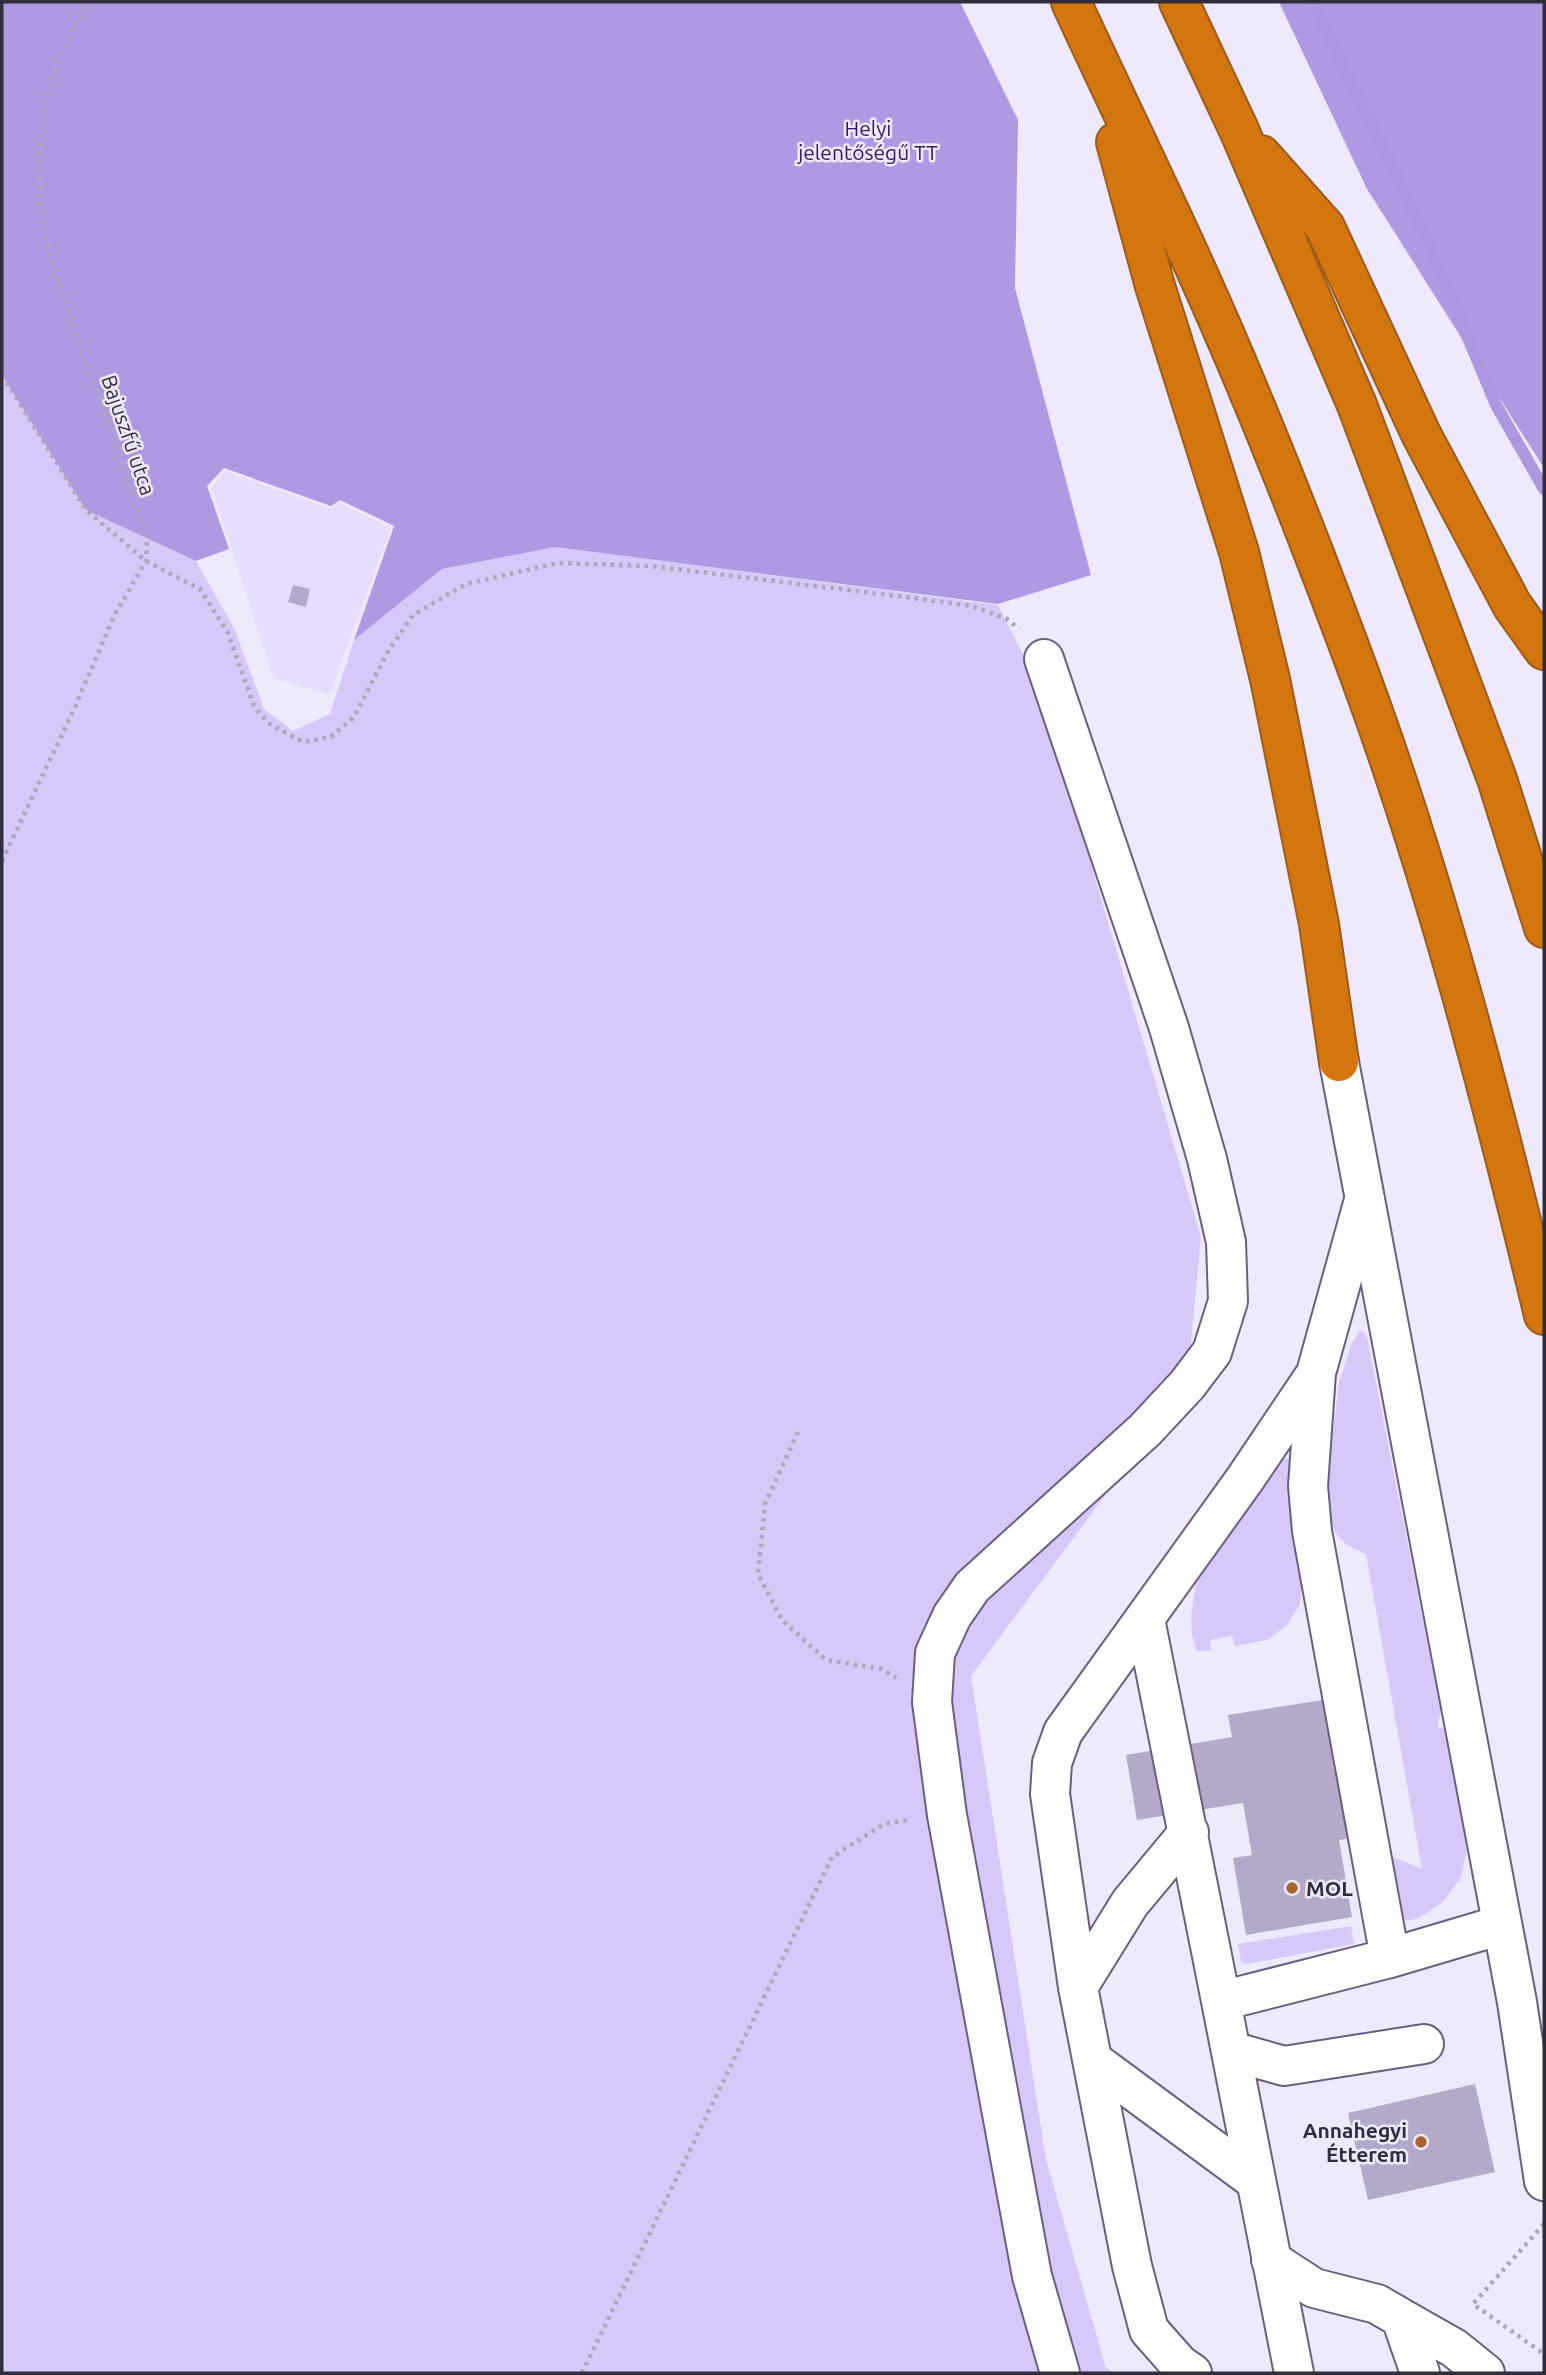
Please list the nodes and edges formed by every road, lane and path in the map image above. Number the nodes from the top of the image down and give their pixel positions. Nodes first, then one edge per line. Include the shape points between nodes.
1 (86, 2) edge
2 (1071, 2) edge
3 (1179, 2) edge
4 (1089, 42) junction
5 (1239, 130) junction
6 (2, 375) edge
7 (146, 561) junction
8 (1544, 650) edge
9 (1044, 659) joint
10 (2, 861) edge
11 (1544, 928) edge
12 (1339, 1062) joint
13 (1364, 1200) junction
14 (1544, 1315) edge
15 (1317, 1373) junction
16 (798, 1432) dead end
17 (1145, 1619) junction
18 (932, 1702) junction
19 (947, 1815) junction
20 (1189, 1832) junction
21 (1501, 1925) junction
22 (1390, 1958) junction
23 (1078, 1987) junction
24 (1221, 2001) junction
25 (1424, 2044) dead end
26 (1231, 2050) junction
27 (1093, 2060) junction
28 (1256, 2181) junction
29 (1544, 2181) edge
30 (1544, 2224) edge
31 (1272, 2260) junction
32 (1401, 2318) junction
33 (1544, 2354) edge
34 (582, 2373) edge
35 (1060, 2373) edge
36 (1192, 2373) edge
37 (1294, 2373) edge
38 (1420, 2373) edge
39 (1485, 2373) edge

1 - 7 path, Bajuszfű utca via 56,65 45,107 39,169 44,232 144,526
2 - 4 highway
3 - 5 highway
4 - 12 highway via 1156,286 1242,564 1319,924
4 - 14 highway via 1194,265 1297,510 1360,676 1420,849 1510,1172
5 - 8 highway via 1325,227 1422,434 1513,605
5 - 11 highway via 1357,405 1497,779
6 - 7 path via 86,510
7 - 9 path via 200,589 228,633 254,706 268,723 303,742 331,737 354,717 413,615 466,584 558,563 674,568 972,607 1007,619
7 - 10 path via 114,616
9 - 18 lane via 1173,1042 1207,1160 1226,1242 1228,1301 1212,1352 1187,1385 1145,1430 972,1587 935,1653
12 - 13 lane
13 - 15 lane
13 - 21 lane
15 - 17 lane
15 - 22 lane via 1309,1515
16 - 18 path via 765,1504 758,1574 782,1620 827,1660 882,1669
17 - 20 lane
17 - 23 lane via 1063,1732 1052,1763 1050,1794
18 - 19 lane
19 - 34 path via 884,1824 832,1857
19 - 35 lane via 1032,2276
20 - 23 lane via 1130,1903
20 - 24 lane
21 - 22 lane
21 - 29 lane
22 - 24 lane
23 - 27 lane
24 - 26 lane
25 - 26 lane via 1284,2066
26 - 28 lane
27 - 28 lane
27 - 36 lane via 1132,2266 1149,2330
28 - 31 lane
30 - 33 path via 1474,2304
31 - 32 lane via 1314,2288 1377,2304
31 - 37 lane
32 - 38 lane
32 - 39 lane via 1454,2348

